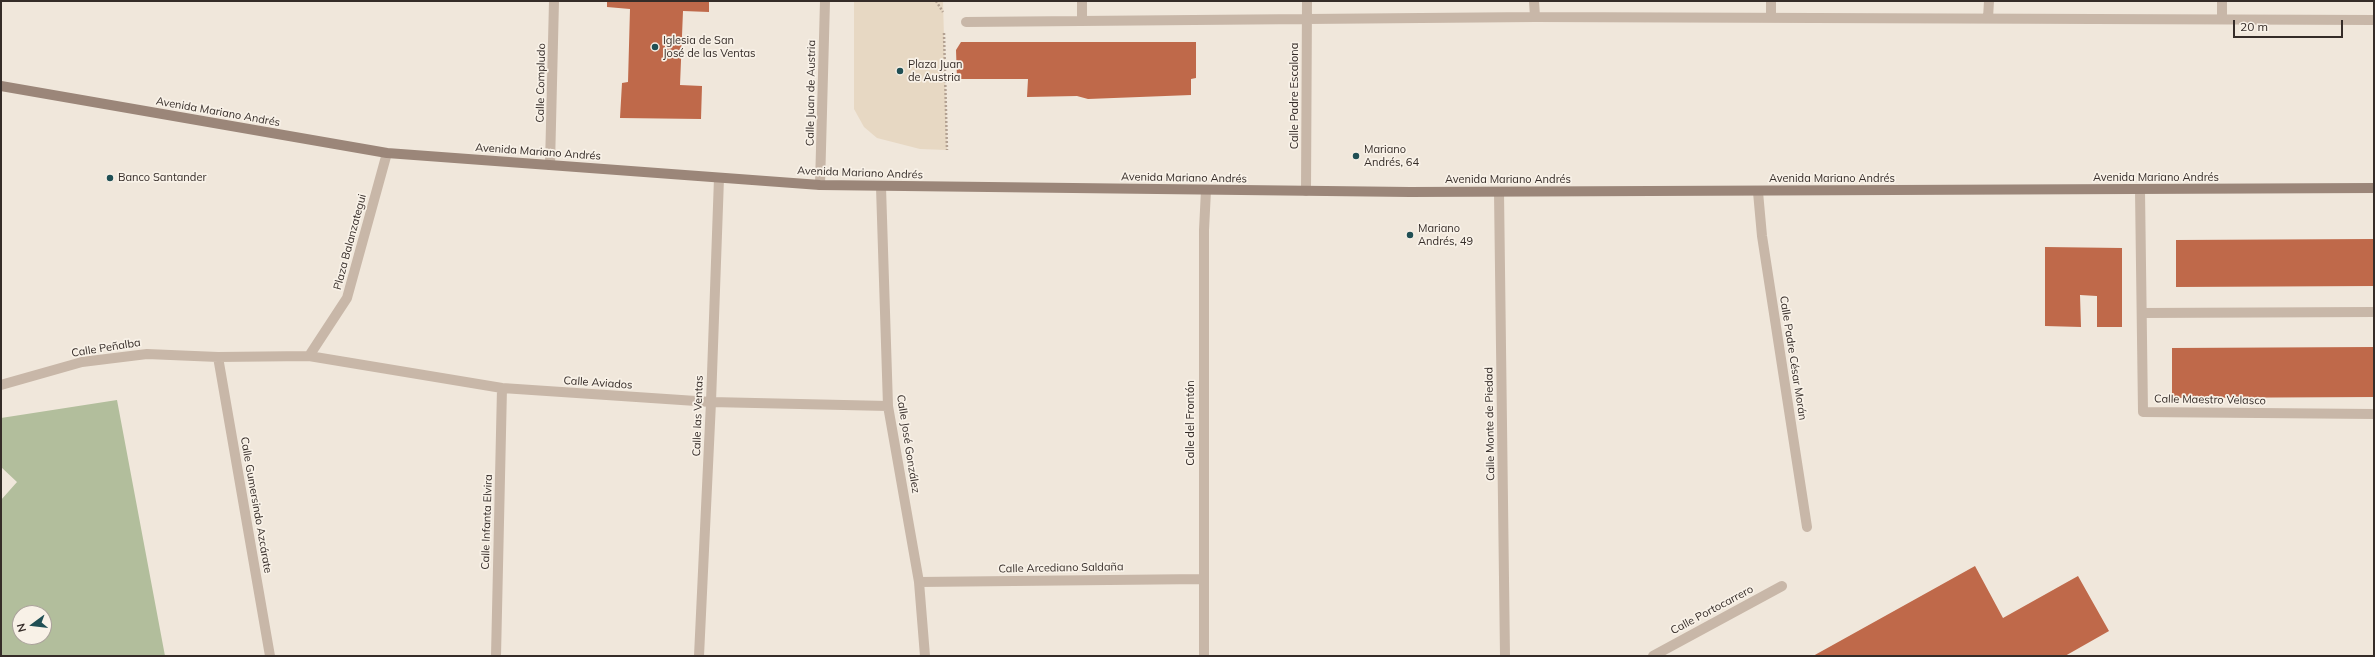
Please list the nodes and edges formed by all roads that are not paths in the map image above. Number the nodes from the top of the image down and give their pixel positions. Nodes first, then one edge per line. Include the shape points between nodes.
1 (554, 1) edge
2 (825, 1) edge
3 (1082, 1) edge
4 (1308, 1) edge
5 (1534, 1) edge
6 (1771, 1) edge
7 (1989, 1) edge
8 (2222, 1) edge
9 (1535, 17) junction
10 (1307, 18) junction
11 (1771, 18) junction
12 (1988, 18) junction
13 (2222, 18) junction
14 (2374, 20) edge
15 (1082, 21) junction
16 (966, 22) dead end
17 (1, 86) edge
18 (387, 153) junction
19 (550, 165) junction
20 (719, 178) junction
21 (820, 185) junction
22 (881, 186) junction
23 (2374, 188) edge
24 (1206, 190) junction
25 (2140, 190) junction
26 (1306, 191) junction
27 (1499, 192) junction
28 (1758, 192) junction
29 (2374, 312) edge
30 (2142, 313) junction
31 (309, 356) junction
32 (218, 357) junction
33 (1, 385) edge
34 (502, 388) junction
35 (711, 402) junction
36 (888, 406) junction
37 (2374, 414) edge
38 (1807, 527) dead end
39 (1203, 579) junction
40 (918, 582) junction
41 (1782, 586) dead end
42 (270, 656) edge
43 (496, 656) edge
44 (699, 656) edge
45 (925, 656) edge
46 (1204, 656) edge
47 (1505, 656) edge
48 (1653, 656) edge

1 - 19 street, Calle Compludo
2 - 21 street, Calle Juan de Austria
3 - 15 street
4 - 10 street, Calle Padre Escalona
5 - 9 street
6 - 11 street
7 - 12 street
8 - 13 street
9 - 10 street
9 - 11 street
10 - 15 street
10 - 26 street, Calle Padre Escalona
11 - 12 street
12 - 13 street
13 - 14 street
15 - 16 street
17 - 18 main road, Avenida Mariano Andrés
18 - 19 main road, Avenida Mariano Andrés
18 - 31 street, Plaza Balanzategui via 347,298
19 - 20 main road, Avenida Mariano Andrés
20 - 21 main road, Avenida Mariano Andrés
20 - 35 street, Calle las Ventas
21 - 22 main road, Avenida Mariano Andrés
22 - 24 main road, Avenida Mariano Andrés
22 - 36 street, Calle José González
23 - 25 main road, Avenida Mariano Andrés
24 - 26 main road, Avenida Mariano Andrés
24 - 39 street, Calle del Frontón
25 - 28 main road, Avenida Mariano Andrés
25 - 30 street, Calle Maestro Velasco
26 - 27 main road, Avenida Mariano Andrés
27 - 28 main road, Avenida Mariano Andrés
27 - 47 street, Calle Monte de Piedad
28 - 38 street, Calle Padre César Morán via 1762,236
29 - 30 street
30 - 37 street, Calle Maestro Velasco via 2143,412
31 - 32 street
31 - 34 street, Calle Aviados
32 - 33 street, Calle Peñalba via 147,354 82,362
32 - 42 street, Calle Gumersindo Azcárate
34 - 35 street, Calle Aviados
34 - 43 street, Calle Infanta Elvira
35 - 36 street, Calle Aviados
35 - 44 street, Calle las Ventas
36 - 40 street, Calle José González
39 - 40 street, Calle Arcediano Saldaña
39 - 46 street, Calle del Frontón
40 - 45 street, Calle José González
41 - 48 street, Calle Portocarrero

